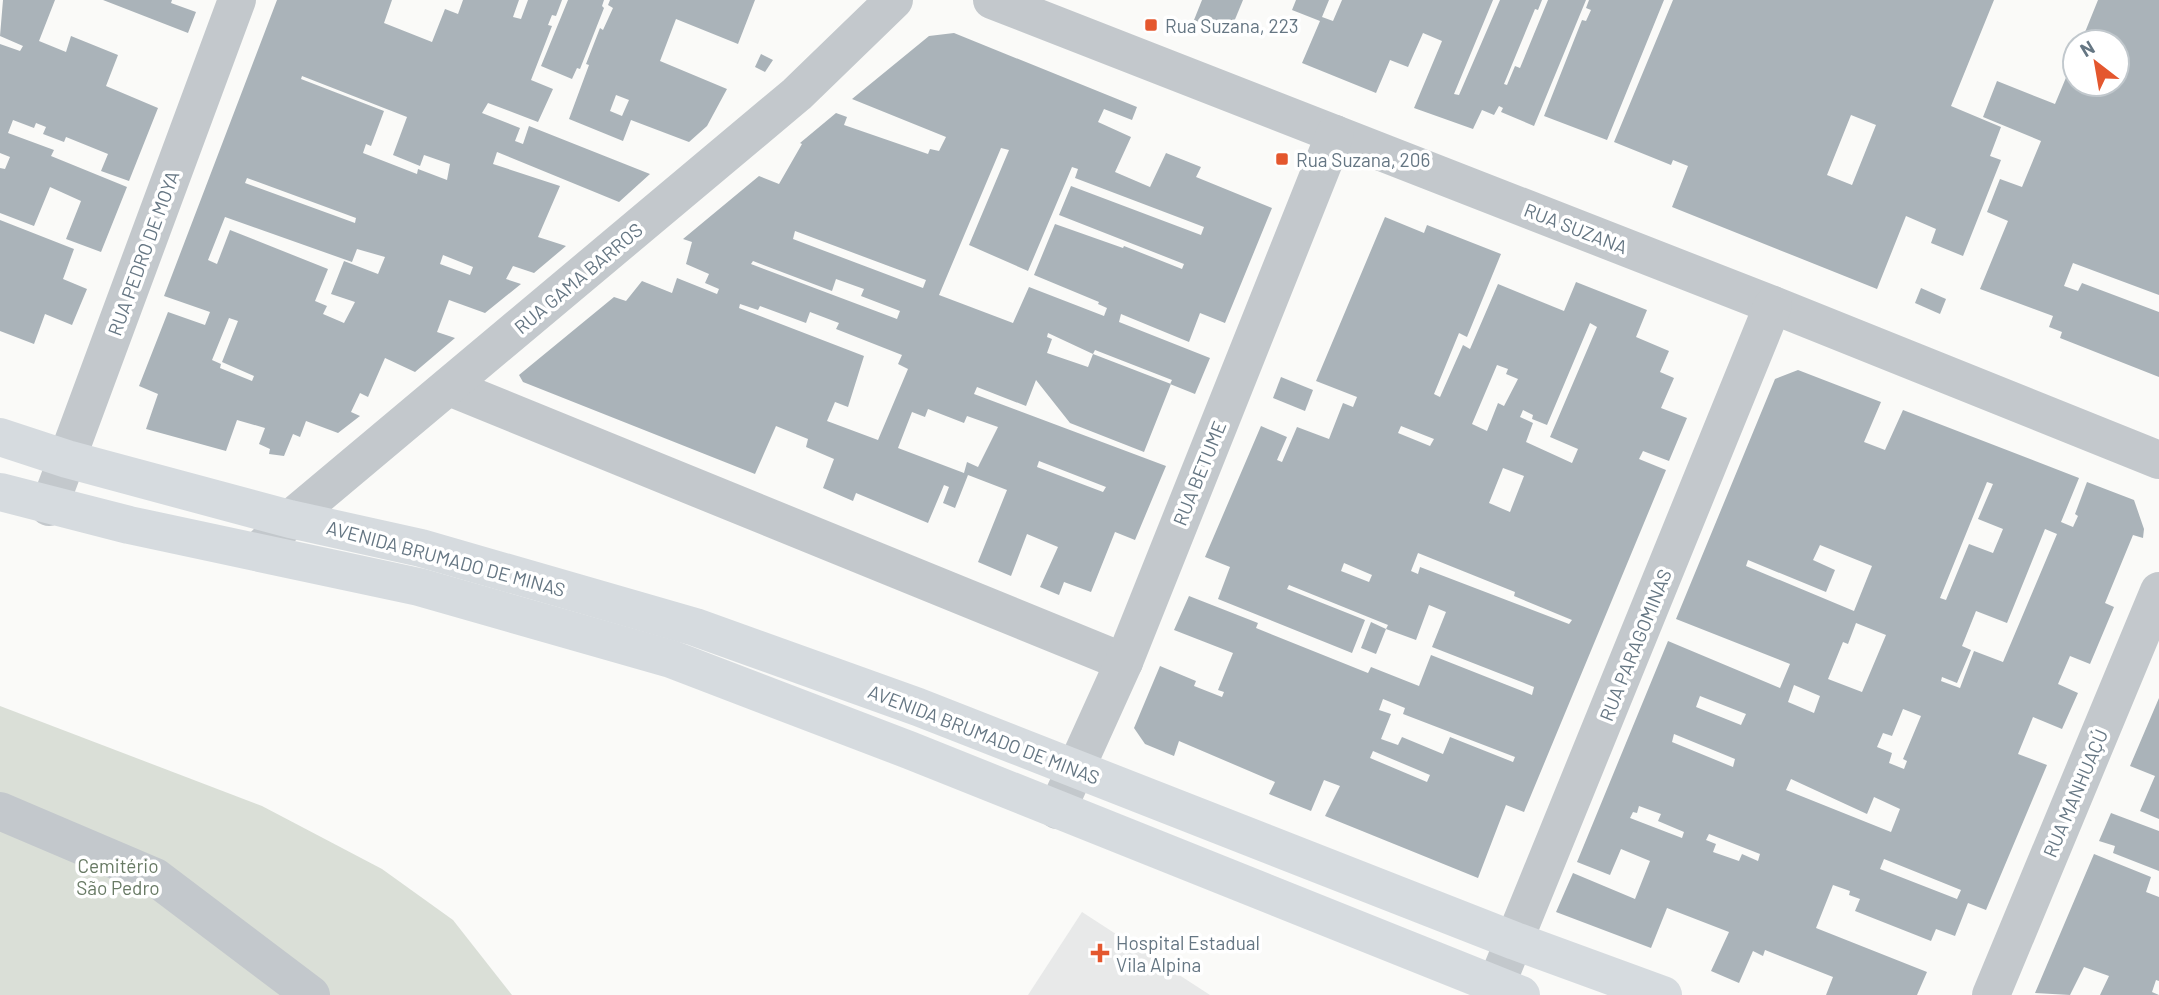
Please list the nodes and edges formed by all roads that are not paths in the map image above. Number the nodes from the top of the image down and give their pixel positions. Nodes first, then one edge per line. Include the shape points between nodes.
1 (237, 0) edge
2 (894, 0) edge
3 (992, 0) edge
4 (1335, 134) junction
5 (1773, 305) junction
6 (449, 387) junction
7 (0, 437) edge
8 (67, 459) junction
9 (2159, 460) edge
10 (0, 492) edge
11 (49, 507) junction
12 (290, 519) junction
13 (258, 552) junction
14 (2159, 591) edge
15 (1124, 662) junction
16 (1075, 768) junction
17 (1057, 810) junction
18 (0, 811) edge
19 (1515, 941) junction
20 (1509, 990) edge
21 (311, 995) edge
22 (1663, 995) edge
23 (1991, 995) edge

1 - 8 street, RUA PEDRO DE MOYA
2 - 6 street, RUA GAMA BARROS via 797,94
3 - 4 street, RUA SUZANA
4 - 5 street, RUA SUZANA
4 - 15 street, RUA BETUME
5 - 9 street, RUA SUZANA
5 - 19 street, RUA PARAGOMINAS
6 - 12 street, RUA GAMA BARROS
6 - 15 street
7 - 8 main road, AVENIDA BRUMADO DE MINAS
8 - 11 street, RUA PEDRO DE MOYA
8 - 12 main road, AVENIDA BRUMADO DE MINAS
10 - 11 main road, AVENIDA BRUMADO DE MINAS
11 - 13 main road, AVENIDA BRUMADO DE MINAS
12 - 13 street, RUA GAMA BARROS
12 - 16 main road, AVENIDA BRUMADO DE MINAS via 421,548 695,627
13 - 17 main road, AVENIDA BRUMADO DE MINAS via 487,604 671,659
14 - 23 street, RUA MANHUAÇÚ
15 - 16 street, RUA BETUME
16 - 17 street, RUA BETUME
16 - 19 main road, AVENIDA BRUMADO DE MINAS
17 - 20 main road, AVENIDA BRUMADO DE MINAS
18 - 21 street via 155,877
19 - 20 street, RUA PARAGOMINAS
19 - 22 main road, AVENIDA BRUMADO DE MINAS

